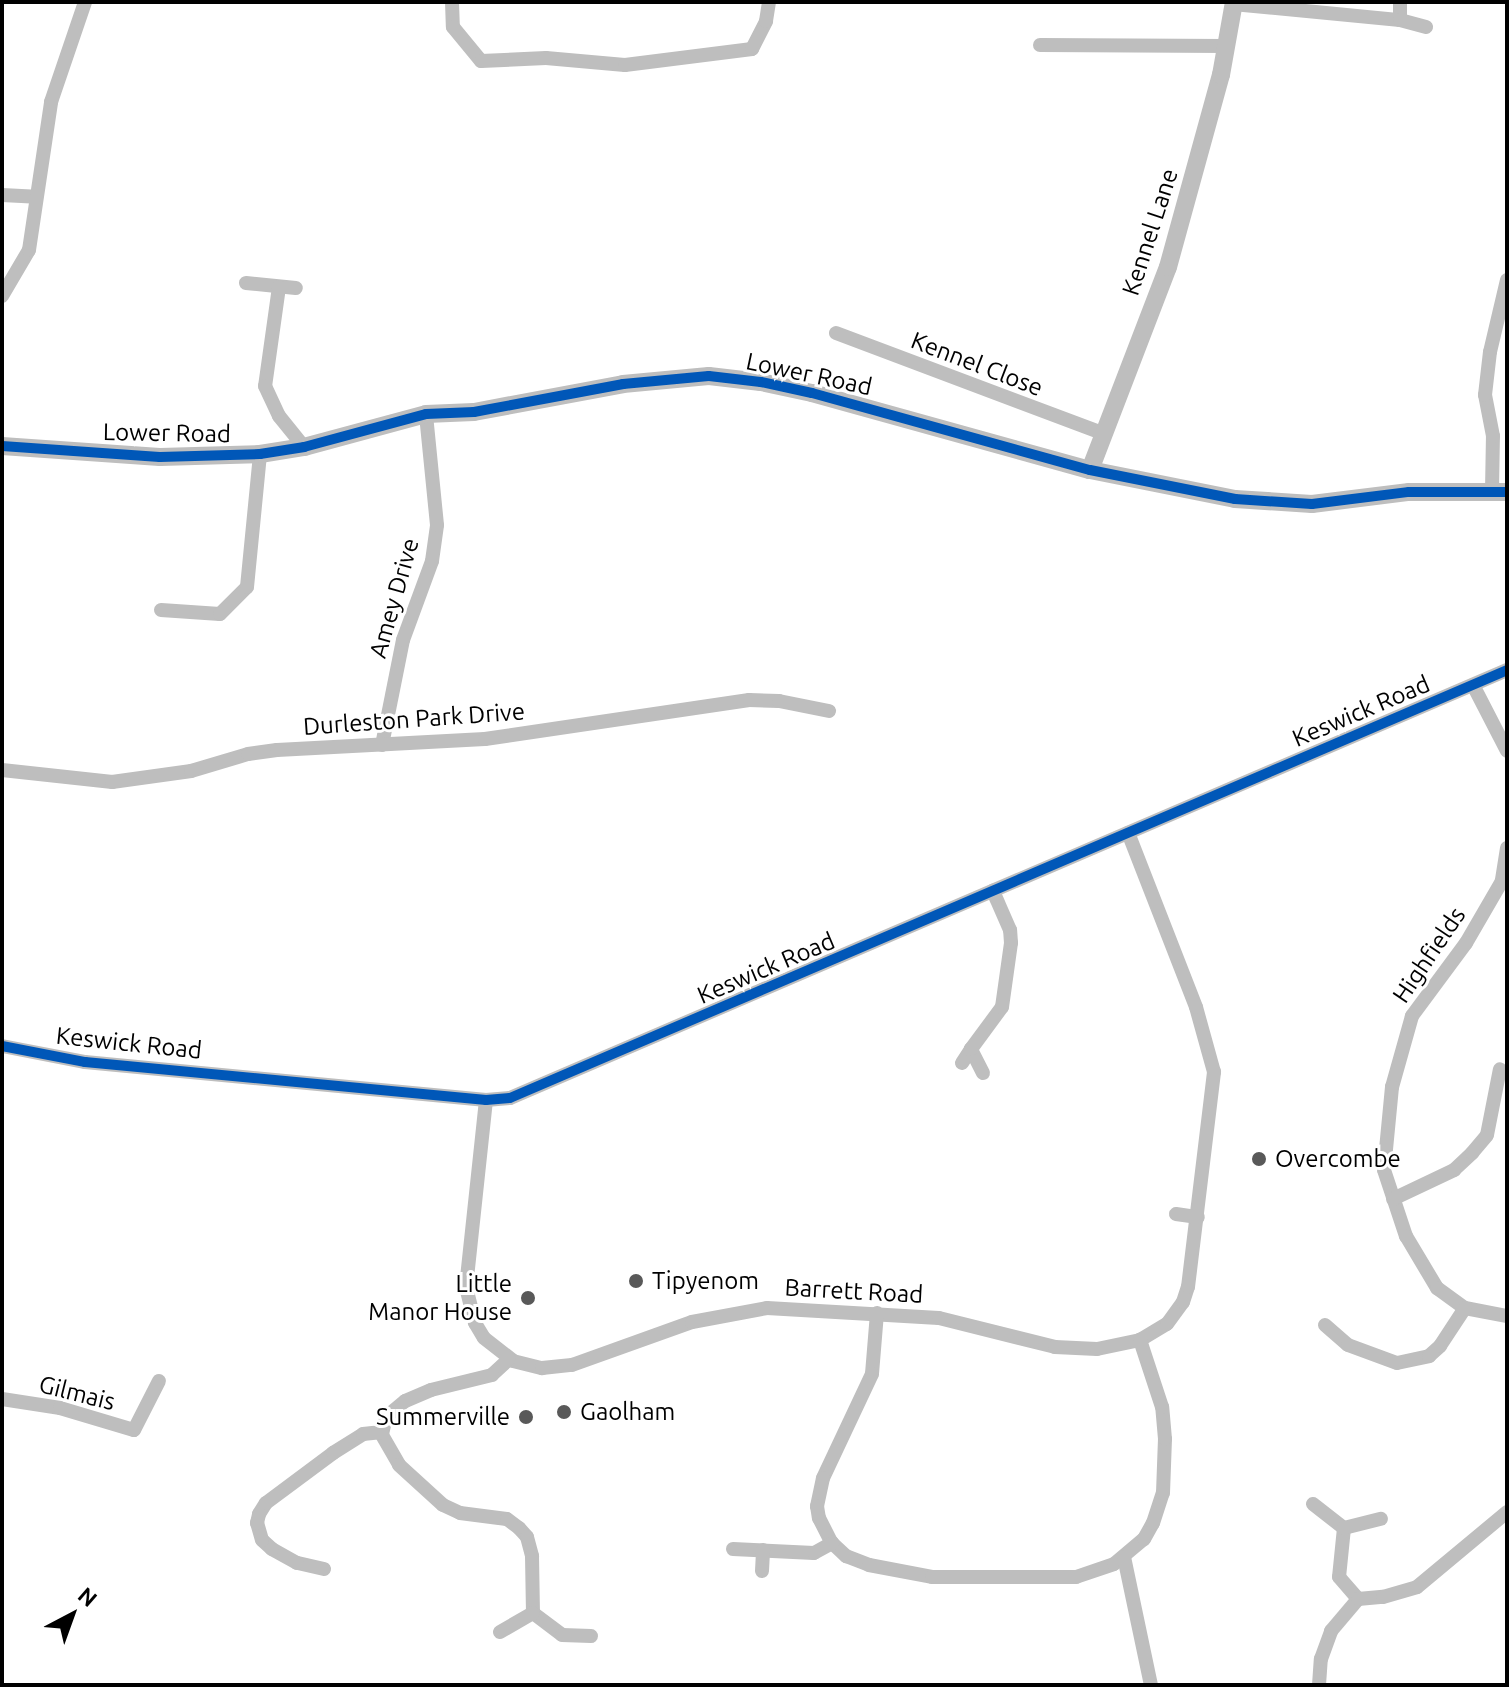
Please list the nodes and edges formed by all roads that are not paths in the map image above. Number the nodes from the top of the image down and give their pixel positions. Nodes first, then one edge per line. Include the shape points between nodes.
1 (85, 2) edge
2 (452, 2) edge
3 (769, 2) edge
4 (1400, 2) edge
5 (1234, 3) edge
6 (1400, 20) junction
7 (1426, 27) dead end
8 (1040, 45) dead end
9 (1226, 46) junction
10 (2, 195) edge
11 (36, 197) junction
12 (1507, 280) edge
13 (246, 283) dead end
14 (279, 287) junction
15 (296, 288) dead end
16 (2, 296) edge
17 (836, 333) dead end
18 (426, 414) junction
19 (1104, 434) junction
20 (2, 446) edge
21 (304, 447) junction
22 (260, 454) junction
23 (1090, 470) junction
24 (1500, 492) edge
25 (161, 610) dead end
26 (1507, 670) edge
27 (1473, 685) junction
28 (829, 711) dead end
29 (382, 745) junction
30 (1507, 751) edge
31 (2, 770) edge
32 (1128, 833) junction
33 (1507, 848) edge
34 (993, 891) junction
35 (2, 1046) edge
36 (971, 1049) junction
37 (962, 1063) dead end
38 (1500, 1069) dead end
39 (983, 1073) dead end
40 (486, 1100) junction
41 (1393, 1199) junction
42 (1176, 1214) dead end
43 (1198, 1217) junction
44 (1465, 1308) junction
45 (877, 1313) junction
46 (1507, 1316) edge
47 (1325, 1325) dead end
48 (1140, 1340) junction
49 (509, 1359) junction
50 (159, 1381) dead end
51 (2, 1399) edge
52 (382, 1432) junction
53 (1313, 1504) dead end
54 (1506, 1514) edge
55 (1381, 1519) dead end
56 (1344, 1528) junction
57 (832, 1543) junction
58 (733, 1549) dead end
59 (763, 1550) junction
60 (1124, 1557) junction
61 (324, 1569) dead end
62 (762, 1571) dead end
63 (1358, 1599) junction
64 (533, 1613) junction
65 (500, 1632) dead end
66 (584, 1641) dead end
67 (1151, 1685) edge
68 (1319, 1685) edge

1 - 11 street via 51,102
2 - 3 street via 453,27 481,61 546,58 625,65 752,49
4 - 6 street
5 - 6 street
5 - 9 street, Kennel Lane
6 - 7 street
8 - 9 street
9 - 19 street, Kennel Lane via 1168,267
10 - 11 street
11 - 16 street via 29,250
12 - 24 street via 1485,395
13 - 14 street
14 - 15 street
14 - 21 street via 265,386 279,416
17 - 19 street, Kennel Close
18 - 21 street, Lower Road
18 - 23 street, Lower Road via 474,412 658,379 741,379 895,414
18 - 29 street, Amey Drive via 436,503 432,561 403,640
19 - 23 street, Kennel Lane
20 - 22 street, Lower Road via 160,457
21 - 22 street, Lower Road
22 - 25 street via 247,587 220,614
23 - 24 street, Lower Road via 1278,504 1409,492
26 - 27 street, Keswick Road
27 - 30 street
27 - 32 street, Keswick Road
28 - 29 street, Durleston Park Drive via 749,700 545,732
29 - 31 street, Durleston Park Drive via 248,754 191,771 112,782
32 - 34 street, Keswick Road
32 - 43 street, Barrett Road via 1196,1007 1213,1066
33 - 41 street, Highfields via 1502,881 1466,943 1412,1016 1392,1087 1384,1170
34 - 36 street via 1010,930 1007,981 997,1017
34 - 40 street, Keswick Road via 523,1093
35 - 40 street, Keswick Road via 85,1062
36 - 37 street
36 - 39 street
38 - 41 street via 1487,1135 1454,1170
40 - 49 street via 466,1287 475,1323
41 - 44 street, Highfields via 1425,1273
42 - 43 street
43 - 48 street, Barrett Road via 1183,1302 1167,1324
44 - 46 street, Highfields
44 - 47 street via 1429,1356 1397,1363 1348,1345
45 - 48 street, Barrett Road via 964,1322 1055,1347 1097,1349
45 - 49 street, Barrett Road via 750,1310 692,1322 572,1365 542,1368
45 - 57 street via 872,1374 819,1490 819,1518
48 - 60 street via 1162,1407 1166,1464 1153,1523
49 - 52 street via 492,1375 405,1401 386,1417
50 - 51 street, Gilmais via 134,1430 60,1408
52 - 61 street via 363,1434 343,1447 266,1503 259,1514 258,1530 272,1549 297,1563
52 - 64 street via 399,1465 443,1505 460,1513 507,1519 519,1528 530,1546
53 - 56 street
54 - 63 street via 1417,1587
55 - 56 street
56 - 63 street via 1339,1577
57 - 59 street via 814,1553
57 - 60 street via 855,1560 932,1577 1076,1577
58 - 59 street
59 - 62 street
60 - 67 street
63 - 68 street via 1331,1631
64 - 65 street
64 - 66 street via 562,1635

